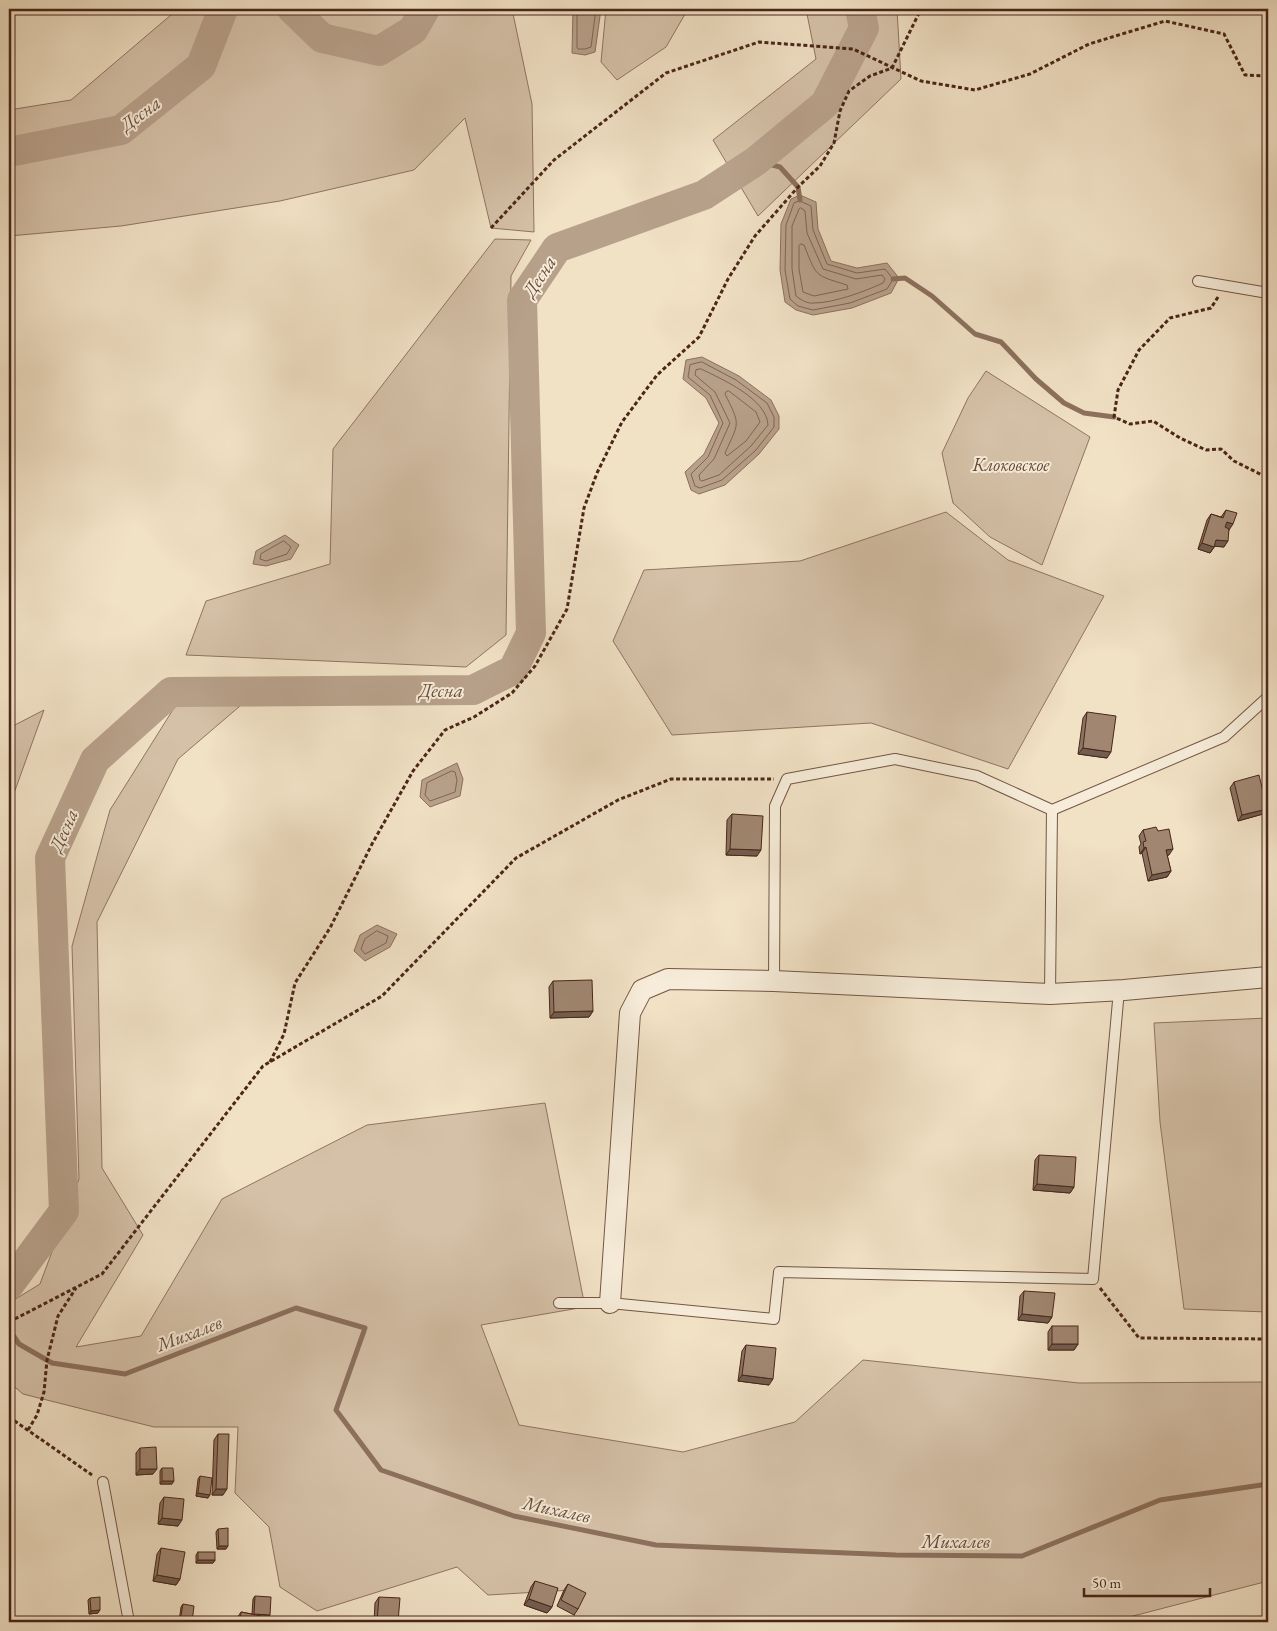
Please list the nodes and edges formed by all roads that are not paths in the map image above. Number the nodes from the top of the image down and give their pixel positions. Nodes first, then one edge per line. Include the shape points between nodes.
1 (1198, 282) dead end
2 (1268, 293) edge
3 (1268, 697) edge
4 (1052, 810) junction
5 (1268, 977) edge
6 (774, 982) junction
7 (1119, 990) junction
8 (1050, 994) junction
9 (558, 1303) dead end
10 (610, 1303) junction
11 (103, 1482) road end
12 (130, 1622) edge

1 - 2 lane
3 - 4 lane via 1224,737
4 - 6 lane via 977,776 895,759 787,779 775,806
4 - 8 lane
5 - 7 street
6 - 8 street
6 - 10 street via 668,979 642,990 630,1013
7 - 8 street
7 - 10 lane via 1093,1279 779,1272 774,1319
9 - 10 lane
11 - 12 lane

